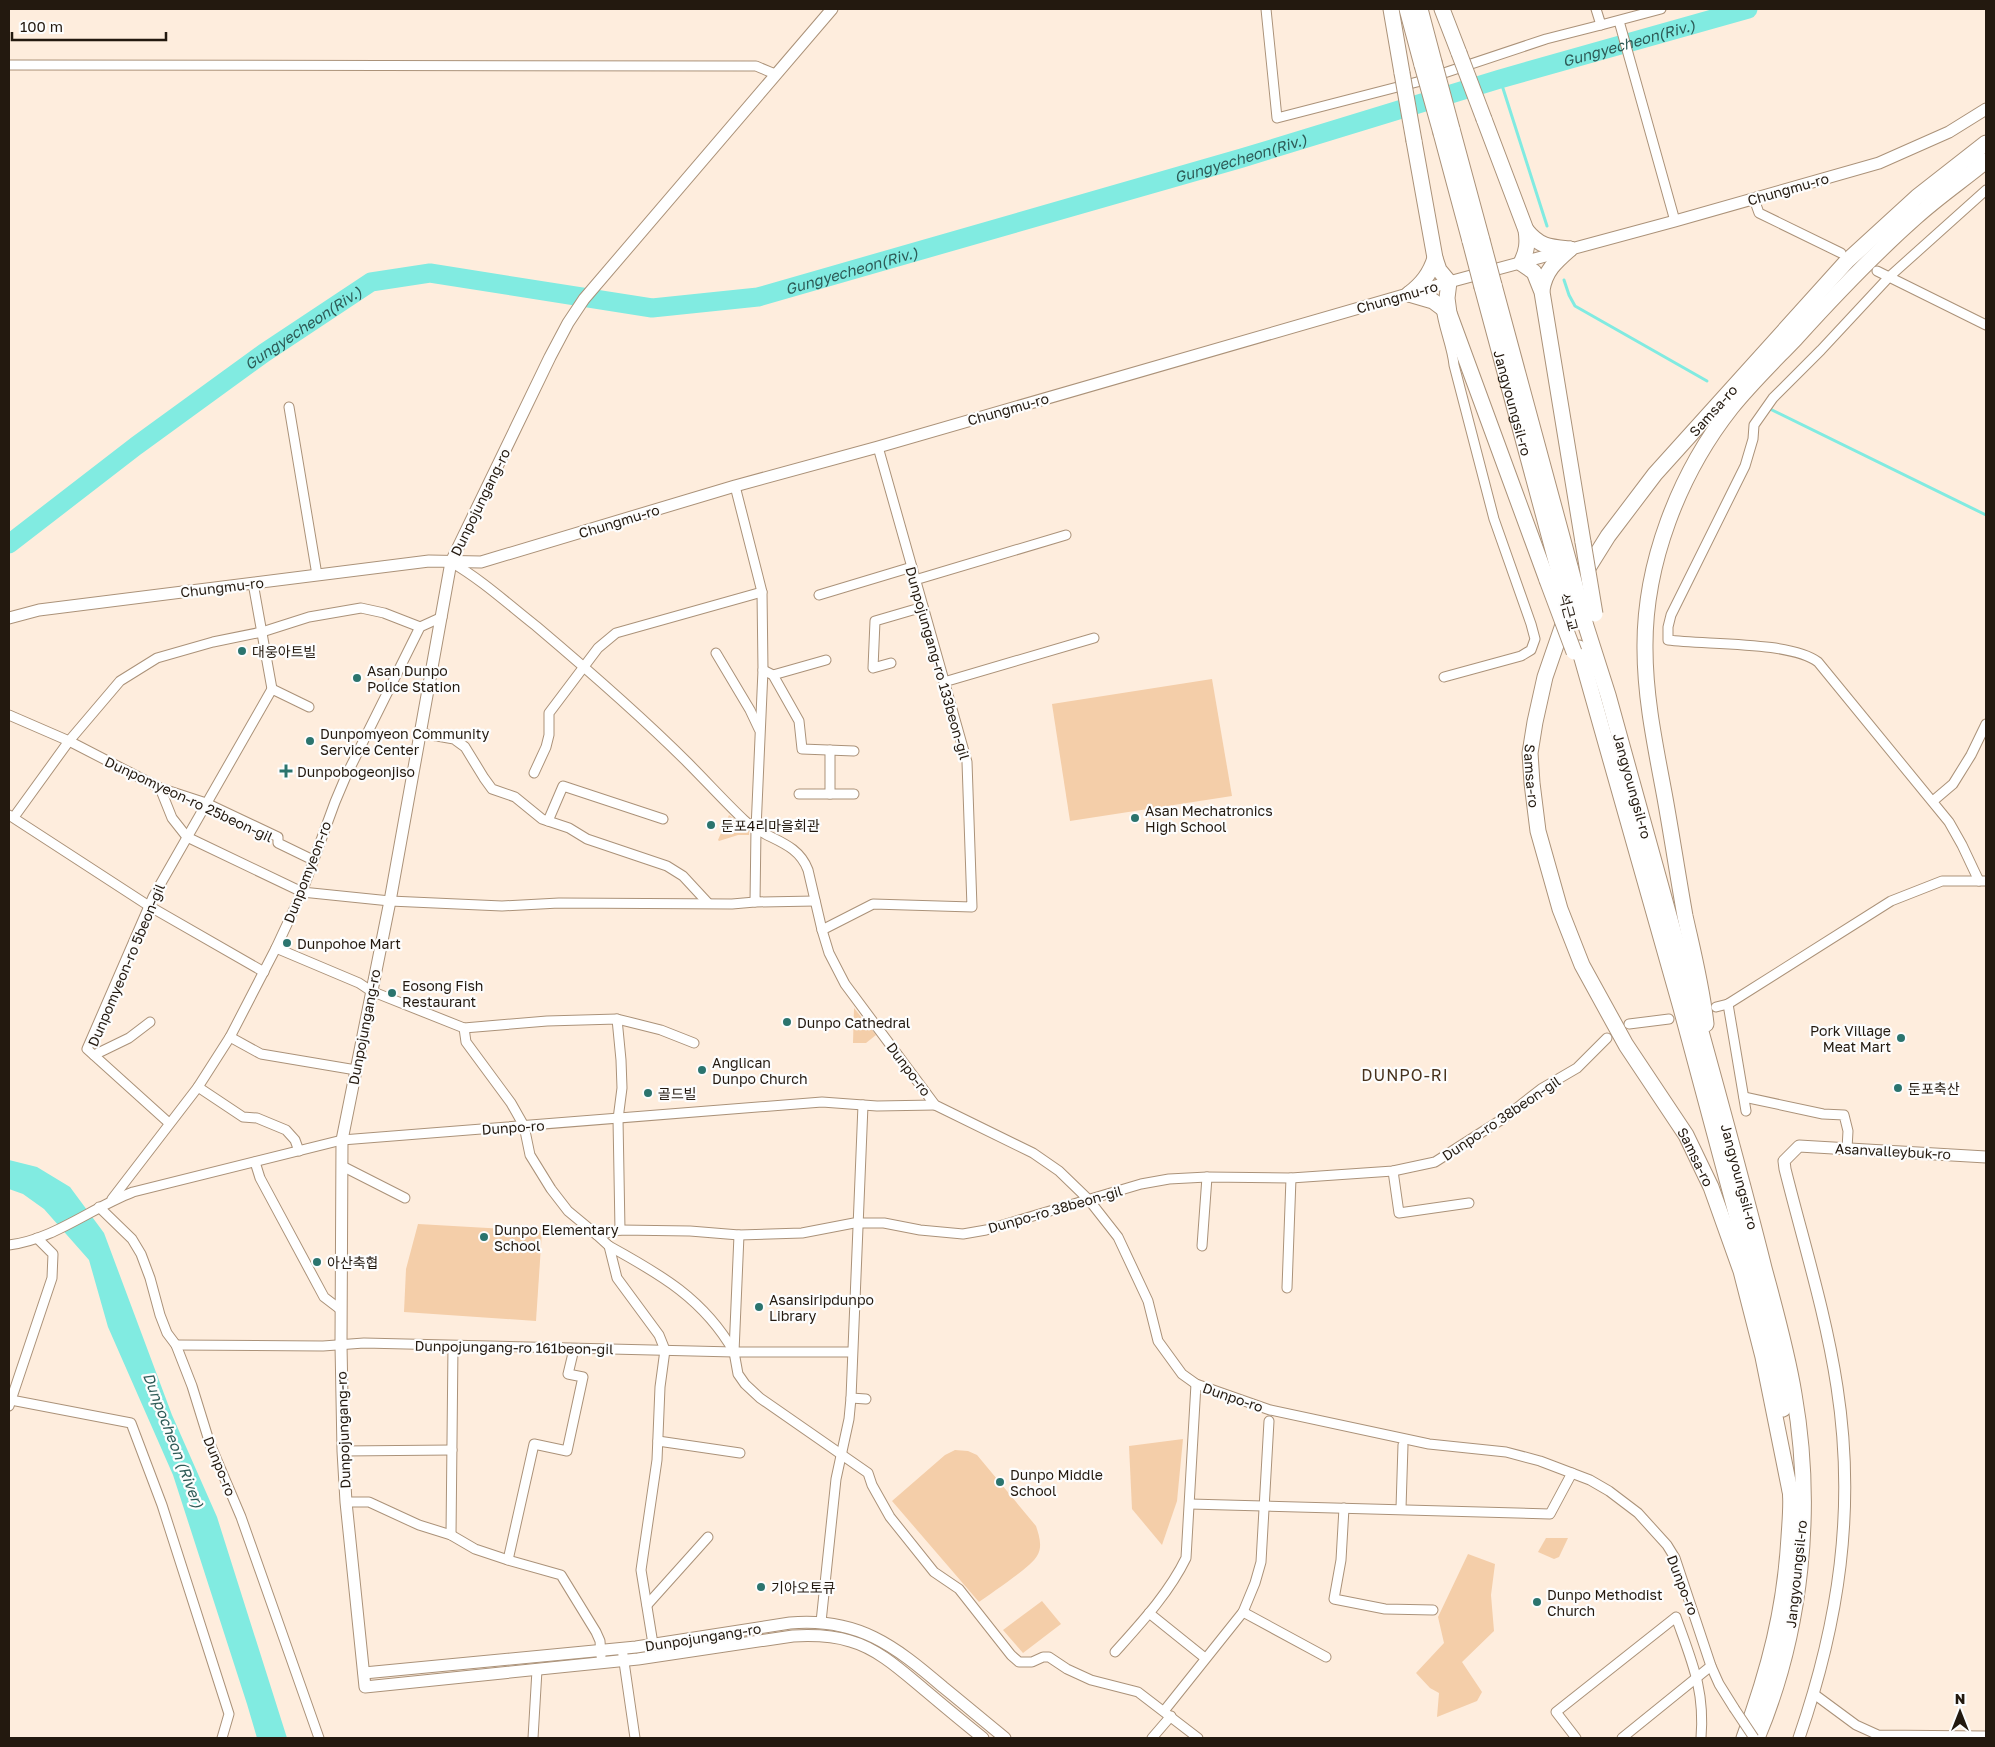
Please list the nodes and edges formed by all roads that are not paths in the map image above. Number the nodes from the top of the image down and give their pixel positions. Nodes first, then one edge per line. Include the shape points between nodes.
1 (832, 9) edge
2 (1266, 9) edge
3 (1391, 9) edge
4 (1407, 9) edge
5 (1420, 9) edge
6 (1442, 9) edge
7 (1596, 9) edge
8 (1660, 9) edge
9 (1619, 21) junction
10 (1601, 25) junction
11 (1428, 63) junction
12 (9, 65) edge
13 (775, 74) junction
14 (1986, 109) edge
15 (1986, 143) edge
16 (1986, 161) edge
17 (1986, 190) edge
18 (1754, 199) junction
19 (1675, 221) junction
20 (1526, 230) junction
21 (1570, 250) junction
22 (1841, 253) dead end
23 (1435, 258) junction
24 (1521, 263) junction
25 (1877, 271) dead end
26 (1889, 277) junction
27 (1449, 282) junction
28 (1542, 292) junction
29 (1408, 294) junction
30 (1445, 310) junction
31 (1986, 325) edge
32 (289, 407) dead end
33 (878, 447) junction
34 (735, 486) junction
35 (1066, 536) dead end
36 (451, 562) junction
37 (912, 567) junction
38 (317, 575) junction
39 (1559, 575) junction
40 (915, 580) junction
41 (253, 583) junction
42 (762, 592) junction
43 (819, 595) dead end
44 (923, 606) junction
45 (442, 617) junction
46 (9, 618) edge
47 (1590, 618) junction
48 (420, 626) junction
49 (262, 632) junction
50 (1094, 638) dead end
51 (1576, 650) joint
52 (716, 654) dead end
53 (826, 660) dead end
54 (891, 663) dead end
55 (585, 667) junction
56 (763, 670) junction
57 (773, 675) junction
58 (1444, 677) dead end
59 (944, 682) junction
60 (272, 689) junction
61 (309, 707) dead end
62 (9, 715) edge
63 (1986, 724) edge
64 (761, 731) junction
65 (420, 732) junction
66 (69, 741) junction
67 (830, 750) junction
68 (854, 751) dead end
69 (534, 773) dead end
70 (160, 788) junction
71 (799, 794) dead end
72 (830, 794) junction
73 (854, 794) dead end
74 (1933, 800) junction
75 (206, 803) junction
76 (11, 816) edge
77 (663, 818) dead end
78 (548, 821) junction
79 (756, 830) junction
80 (187, 837) junction
81 (312, 860) junction
82 (1982, 881) edge
83 (302, 892) junction
84 (390, 901) junction
85 (815, 901) junction
86 (756, 902) junction
87 (708, 903) junction
88 (149, 906) junction
89 (822, 930) junction
90 (276, 948) junction
91 (264, 972) junction
92 (371, 991) junction
93 (1728, 1004) junction
94 (1716, 1006) dead end
95 (1669, 1018) dead end
96 (617, 1019) junction
97 (150, 1022) dead end
98 (1629, 1024) dead end
99 (464, 1028) junction
100 (230, 1037) junction
101 (1607, 1038) dead end
102 (694, 1043) dead end
103 (94, 1055) junction
104 (356, 1070) junction
105 (1712, 1073) junction
106 (198, 1087) junction
107 (1744, 1098) junction
108 (863, 1105) junction
109 (935, 1105) junction
110 (1746, 1111) dead end
111 (618, 1119) junction
112 (169, 1123) junction
113 (524, 1126) junction
114 (342, 1140) junction
115 (1847, 1148) junction
116 (299, 1151) junction
117 (1986, 1157) edge
118 (255, 1162) junction
119 (342, 1166) junction
120 (1393, 1171) junction
121 (1207, 1177) junction
122 (1291, 1178) junction
123 (406, 1198) dead end
124 (111, 1200) junction
125 (1089, 1200) junction
126 (1469, 1203) dead end
127 (97, 1208) junction
128 (858, 1223) junction
129 (620, 1230) junction
130 (596, 1235) junction
131 (739, 1235) junction
132 (41, 1236) junction
133 (9, 1245) edge
134 (608, 1246) junction
135 (1202, 1246) dead end
136 (1287, 1288) dead end
137 (341, 1310) junction
138 (176, 1345) junction
139 (341, 1345) junction
140 (453, 1346) junction
141 (574, 1348) junction
142 (665, 1350) junction
143 (734, 1352) junction
144 (852, 1352) junction
145 (1196, 1384) junction
146 (851, 1398) junction
147 (866, 1399) dead end
148 (10, 1403) edge
149 (1269, 1421) dead end
150 (658, 1440) junction
151 (1403, 1445) dead end
152 (452, 1450) junction
153 (343, 1451) junction
154 (740, 1453) dead end
155 (841, 1455) junction
156 (1572, 1473) junction
157 (1791, 1496) junction
158 (346, 1502) junction
159 (1190, 1504) junction
160 (1264, 1506) junction
161 (1344, 1508) junction
162 (1401, 1508) junction
163 (451, 1535) junction
164 (708, 1537) dead end
165 (508, 1560) junction
166 (647, 1604) junction
167 (1433, 1610) dead end
168 (1243, 1612) junction
169 (1149, 1613) junction
170 (822, 1622) junction
171 (653, 1644) junction
172 (622, 1648) junction
173 (601, 1651) junction
174 (1115, 1652) dead end
175 (1326, 1657) dead end
176 (1205, 1658) junction
177 (625, 1661) junction
178 (602, 1663) junction
179 (1711, 1666) junction
180 (537, 1670) junction
181 (364, 1673) junction
182 (1698, 1678) junction
183 (1814, 1694) junction
184 (1168, 1713) junction
185 (1986, 1736) edge
186 (222, 1738) edge
187 (319, 1738) edge
188 (533, 1738) edge
189 (635, 1738) edge
190 (983, 1738) edge
191 (1005, 1738) edge
192 (1152, 1738) edge
193 (1198, 1738) edge
194 (1576, 1738) edge
195 (1622, 1738) edge
196 (1701, 1738) edge
197 (1744, 1738) edge
198 (1756, 1738) edge
199 (1800, 1738) edge

1 - 13 street, Dunpojungang-ro
2 - 10 street via 1277,118 1417,82 1546,39
3 - 23 highway, bridge
4 - 11 highway
5 - 11 highway
6 - 20 highway, bridge
7 - 10 street
8 - 9 street
9 - 10 street
9 - 19 street
11 - 39 highway, Jangyoungsil-ro, bridge via 1488,286
12 - 13 street via 756,66
13 - 36 street, Dunpojungang-ro via 601,278 568,323
14 - 18 street, Chungmu-ro via 1949,132 1879,163
15 - 157 highway, Samsa-ro via 1917,196 1847,261 1655,474 1608,536 1582,577 1561,627 1545,677 1530,753 1538,831 1560,909 1582,965 1626,1045 1686,1135 1711,1187 1741,1271 1763,1357
16 - 105 highway, Samsa-ro via 1918,215 1858,270 1731,408 1690,473 1664,532 1651,587 1645,648 1653,738 1703,999
17 - 26 street
18 - 19 street, Chungmu-ro
18 - 22 street via 1759,213
19 - 21 street, Chungmu-ro
20 - 21 highway via 1539,243
20 - 24 highway via 1528,241
21 - 24 street, Chungmu-ro
21 - 28 highway via 1549,268
23 - 27 highway
23 - 29 highway via 1423,282
24 - 27 street, Chungmu-ro
24 - 28 highway via 1534,272
25 - 26 street
26 - 31 street
26 - 74 street via 1773,398 1754,425 1745,466 1671,615 1668,640 1787,650 1809,656 1822,665
27 - 29 street, Chungmu-ro
27 - 30 highway
28 - 47 highway, bridge via 1583,542
29 - 30 highway via 1433,301
29 - 33 street, Chungmu-ro
30 - 39 highway
30 - 58 street via 1442,320 1494,519 1535,639 1531,650 1521,656
32 - 38 street
33 - 34 street, Chungmu-ro
33 - 37 street, Dunpojungang-ro 133beon-gil
34 - 36 street, Chungmu-ro via 481,562
34 - 42 street
35 - 40 street
36 - 38 street, Chungmu-ro via 428,561
36 - 45 street, Dunpojungang-ro
36 - 55 street, Dunpo-ro via 474,575
37 - 40 street, Dunpojungang-ro 133beon-gil
37 - 43 street
38 - 41 street, Chungmu-ro
39 - 47 highway, 석근교, bridge
39 - 51 highway, 석근교, bridge
40 - 44 street, Dunpojungang-ro 133beon-gil
41 - 46 street, Chungmu-ro via 40,610
41 - 49 street
42 - 55 street via 616,633 598,648
42 - 56 street
44 - 54 street via 875,621 873,668
44 - 59 street, Dunpojungang-ro 133beon-gil
45 - 48 street
45 - 65 street, Dunpojungang-ro
47 - 105 highway, Jangyoungsil-ro
48 - 49 street via 362,608 309,617
48 - 81 street, Dunpomyeon-ro via 346,776
49 - 60 street
49 - 66 street via 157,658 120,681
50 - 59 street
51 - 157 highway, Jangyoungsil-ro via 1681,1008 1773,1352 1783,1402
52 - 64 street
53 - 57 street
55 - 69 street via 549,712 549,736
55 - 79 street, Dunpo-ro
56 - 57 street
56 - 64 street
57 - 67 street via 798,721 802,749
59 - 89 street, Dunpojungang-ro 133beon-gil via 967,762 972,906 873,904
60 - 61 street
60 - 75 street, Dunpomyeon-ro 5beon-gil
62 - 66 street, Dunpomyeon-ro 25beon-gil
63 - 74 street via 1953,784
64 - 79 street
65 - 78 street via 454,739 465,747 492,788 515,797
65 - 84 street, Dunpojungang-ro
66 - 70 street, Dunpomyeon-ro 25beon-gil
66 - 76 street
67 - 68 street
67 - 72 street
70 - 75 street, Dunpomyeon-ro 25beon-gil
70 - 80 street via 172,818
71 - 72 street
72 - 73 street
74 - 82 street
75 - 80 street, Dunpomyeon-ro 5beon-gil
75 - 81 street, Dunpomyeon-ro 25beon-gil via 278,836 278,843
76 - 88 street
77 - 78 street via 563,786
78 - 87 street via 587,839 667,866 683,876
79 - 85 street, Dunpo-ro via 785,843 799,854 808,870
79 - 86 street
80 - 83 street
80 - 88 street, Dunpomyeon-ro 5beon-gil
81 - 83 street, Dunpomyeon-ro
82 - 93 street via 1942,881 1891,901
83 - 84 street
83 - 90 street, Dunpomyeon-ro
84 - 87 street via 502,906
84 - 92 street, Dunpojungang-ro
85 - 86 street
85 - 89 street, Dunpo-ro
86 - 87 street
88 - 91 street
88 - 103 street, Dunpomyeon-ro 5beon-gil via 87,1049
89 - 109 street, Dunpo-ro via 829,953 845,984
90 - 91 street, Dunpomyeon-ro
90 - 92 street
91 - 100 street, Dunpomyeon-ro
92 - 99 street
92 - 104 street, Dunpojungang-ro
93 - 94 street
93 - 107 street
95 - 98 street
96 - 99 street
96 - 102 street via 662,1030
96 - 111 street via 622,1088
97 - 103 street via 128,1038
99 - 113 street via 466,1042 512,1103
100 - 104 street via 260,1054
100 - 106 street, Dunpomyeon-ro
101 - 120 street, Dunpo-ro 38beon-gil via 1576,1068 1434,1162
103 - 112 street, Dunpomyeon-ro 5beon-gil
104 - 114 street, Dunpojungang-ro
105 - 198 highway, Jangyoungsil-ro via 1785,1346 1800,1445 1803,1494 1798,1584 1776,1690
106 - 112 street, Dunpomyeon-ro
106 - 116 street via 243,1117 257,1118 286,1130
107 - 110 street
107 - 115 street via 1823,1114 1844,1115 1848,1131
108 - 109 street, Dunpo-ro
108 - 111 street, Dunpo-ro via 822,1102
108 - 128 street
109 - 125 street, Dunpo-ro via 1034,1153 1059,1171
111 - 113 street, Dunpo-ro
111 - 129 street
112 - 124 street, Dunpomyeon-ro
113 - 114 street, Dunpo-ro
113 - 130 street via 530,1155 551,1189 568,1210
114 - 116 street, Dunpo-ro
114 - 119 street, Dunpojungang-ro
115 - 117 street, Asanvalleybuk-ro
115 - 183 street, Asanvalleybuk-ro via 1799,1146 1784,1161 1838,1388 1846,1470 1839,1583
116 - 118 street, Dunpo-ro
118 - 124 street, Dunpo-ro
118 - 137 street via 260,1178 324,1297
119 - 123 street
119 - 137 street, Dunpojungang-ro
120 - 122 street, Dunpo-ro 38beon-gil
120 - 126 street via 1399,1213
121 - 122 street, Dunpo-ro 38beon-gil
121 - 125 street, Dunpo-ro 38beon-gil via 1141,1184
121 - 135 street
122 - 136 street
124 - 127 street, Dunpo-ro
125 - 128 street, Dunpo-ro 38beon-gil via 963,1234 884,1223
125 - 145 street, Dunpo-ro via 1118,1236 1148,1301 1158,1341 1182,1374
127 - 132 street
127 - 138 street, Dunpo-ro via 132,1240 141,1254 160,1315
128 - 131 street, Dunpo-ro 38beon-gil via 802,1233
128 - 144 street
129 - 130 street, Dunpo-ro 38beon-gil
129 - 131 street, Dunpo-ro 38beon-gil
130 - 134 street
131 - 143 street
132 - 133 street
132 - 148 street via 53,1254 52,1278
134 - 142 street via 617,1278 659,1335
134 - 143 street via 659,1274 704,1310
137 - 139 street, Dunpojungang-ro
138 - 139 street, Dunpojungang-ro 161beon-gil
138 - 187 street, Dunpo-ro
139 - 140 street, Dunpojungang-ro 161beon-gil
139 - 153 street, Dunpojungang-ro
140 - 141 street, Dunpojungang-ro 161beon-gil
140 - 152 street
141 - 142 street, Dunpojungang-ro 161beon-gil
141 - 165 street via 568,1374 583,1378 567,1451 534,1444
142 - 143 street, Dunpojungang-ro 161beon-gil
142 - 150 street
143 - 144 street, Dunpojungang-ro 161beon-gil
143 - 155 street via 738,1374 745,1384
144 - 146 street
145 - 156 street, Dunpo-ro via 1270,1410 1429,1444 1506,1452 1540,1460
145 - 159 street
146 - 147 street
146 - 155 street
148 - 186 street via 131,1423 162,1505 229,1714
149 - 160 street
150 - 154 street
150 - 166 street via 641,1570
151 - 162 street
152 - 153 street
152 - 163 street
153 - 158 street, Dunpojungang-ro
155 - 170 street
155 - 184 street via 868,1473 890,1517 934,1572 959,1590 1019,1662 1049,1657 1091,1680 1138,1692
156 - 162 street via 1550,1514
156 - 179 street, Dunpo-ro via 1616,1496 1638,1513 1667,1545 1685,1584
157 - 197 highway, Jangyoungsil-ro via 1787,1572 1776,1635 1762,1690
158 - 163 street via 369,1502 419,1525
158 - 181 street, Dunpojungang-ro
159 - 160 street
159 - 169 street via 1186,1558 1181,1570
160 - 161 street
160 - 168 street via 1261,1562
161 - 162 street
161 - 167 street via 1341,1560 1334,1599 1385,1609
163 - 165 street via 475,1549
164 - 166 street
165 - 173 street via 561,1575 596,1632
166 - 171 street
168 - 175 street
168 - 176 street
169 - 174 street
169 - 176 street
170 - 171 street, Dunpojungang-ro via 790,1623
170 - 191 street, Dunpojungang-ro via 853,1629 904,1654
171 - 172 street, Dunpojungang-ro
172 - 173 street, Dunpojungang-ro
172 - 177 street
173 - 178 street
173 - 181 street, Dunpojungang-ro
176 - 184 street
177 - 178 street, Dunpojungang-ro
177 - 189 street
177 - 190 street, Dunpojungang-ro via 793,1636 830,1636 851,1641 895,1665
178 - 180 street, Dunpojungang-ro
179 - 182 street
179 - 198 street, Dunpo-ro, bridge via 1719,1684
180 - 181 street, Dunpojungang-ro via 365,1687
180 - 188 street
182 - 194 street via 1676,1617 1556,1712
182 - 195 street
182 - 196 street via 1703,1713
183 - 185 street via 1856,1725 1878,1735
183 - 199 street
184 - 192 street
184 - 193 street

